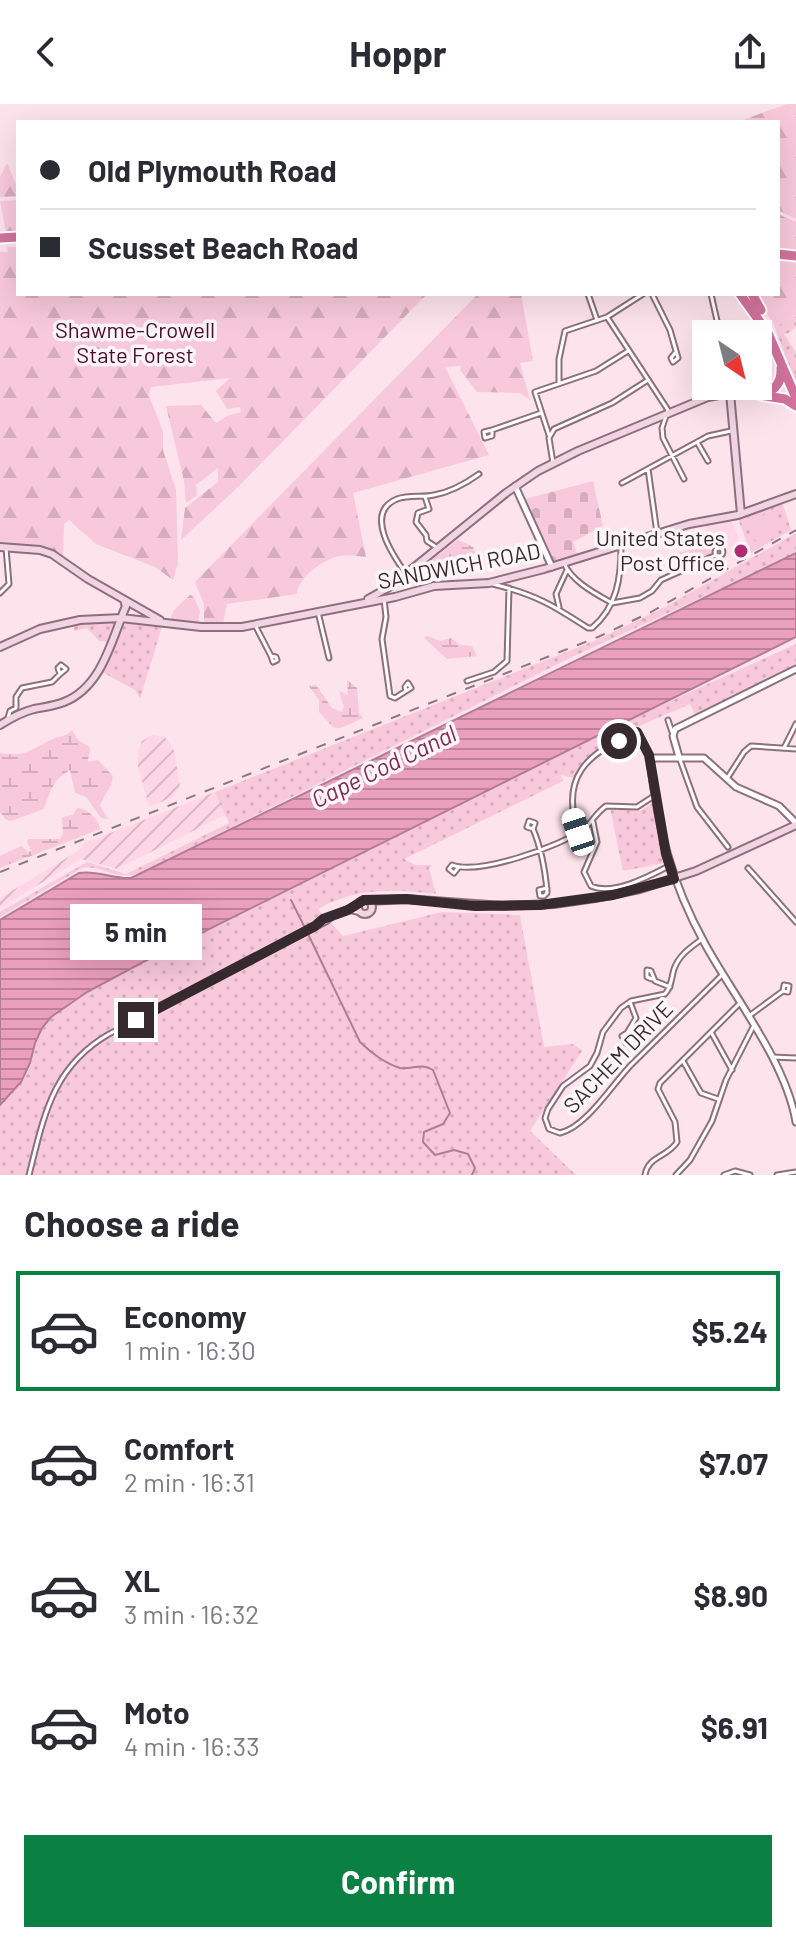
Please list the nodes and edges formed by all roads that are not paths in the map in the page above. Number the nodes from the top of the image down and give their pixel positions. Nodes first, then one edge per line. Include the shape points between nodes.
1 (589, 296) edge
2 (640, 296) edge
3 (653, 296) edge
4 (711, 296) edge
5 (741, 296) edge
6 (751, 296) edge
7 (607, 317) junction
8 (597, 320) junction
9 (717, 320) edge
10 (629, 350) junction
11 (675, 353) dead end
12 (780, 358) junction
13 (648, 380) junction
14 (559, 383) junction
15 (772, 389) edge
16 (796, 389) edge
17 (772, 395) edge
18 (796, 398) edge
19 (700, 400) edge
20 (731, 400) edge
21 (796, 406) edge
22 (669, 412) junction
23 (541, 413) junction
24 (656, 418) junction
25 (663, 426) junction
26 (492, 430) dead end
27 (735, 430) junction
28 (549, 435) junction
29 (697, 442) junction
30 (672, 456) junction
31 (708, 461) dead end
32 (553, 463) junction
33 (648, 469) junction
34 (479, 474) dead end
35 (684, 479) dead end
36 (622, 483) dead end
37 (515, 486) junction
38 (796, 494) edge
39 (425, 497) junction
40 (741, 514) junction
41 (657, 534) junction
42 (621, 545) junction
43 (3, 548) edge
44 (437, 549) junction
45 (716, 555) dead end
46 (552, 567) junction
47 (566, 567) junction
48 (406, 574) junction
49 (489, 583) junction
50 (391, 586) junction
51 (509, 588) junction
52 (0, 593) edge
53 (556, 594) junction
54 (384, 599) junction
55 (543, 599) junction
56 (125, 601) junction
57 (361, 602) junction
58 (612, 603) junction
59 (560, 608) junction
60 (318, 612) junction
61 (111, 617) junction
62 (124, 618) junction
63 (163, 622) junction
64 (255, 625) junction
65 (116, 630) junction
66 (0, 647) edge
67 (271, 656) dead end
68 (329, 658) dead end
69 (796, 669) edge
70 (60, 674) dead end
71 (467, 681) dead end
72 (406, 691) dead end
73 (16, 708) junction
74 (33, 709) junction
75 (8, 719) junction
76 (668, 720) dead end
77 (796, 724) edge
78 (0, 725) edge
79 (673, 736) junction
80 (784, 748) junction
81 (796, 749) edge
82 (679, 757) junction
83 (650, 758) junction
84 (727, 779) junction
85 (654, 796) junction
86 (796, 809) edge
87 (789, 814) junction
88 (592, 821) junction
89 (796, 824) edge
90 (533, 829) dead end
91 (578, 832) junction
92 (728, 847) dead end
93 (542, 849) junction
94 (669, 866) junction
95 (458, 868) dead end
96 (748, 868) dead end
97 (674, 879) junction
98 (547, 888) dead end
99 (384, 900) junction
100 (365, 901) junction
101 (372, 909) junction
102 (348, 910) junction
103 (362, 913) junction
104 (796, 922) edge
105 (702, 939) junction
106 (723, 974) junction
107 (652, 979) dead end
108 (670, 987) junction
109 (783, 991) dead end
110 (630, 1002) junction
111 (740, 1003) junction
112 (748, 1016) junction
113 (711, 1032) junction
114 (627, 1033) dead end
115 (754, 1033) junction
116 (770, 1057) junction
117 (796, 1058) edge
118 (683, 1061) junction
119 (732, 1070) junction
120 (720, 1099) junction
121 (796, 1122) edge
122 (796, 1172) edge
123 (29, 1175) edge
124 (645, 1175) edge
125 (676, 1175) edge
126 (724, 1175) edge
127 (750, 1175) edge
128 (777, 1175) edge

1 - 8 street
2 - 7 street
3 - 11 street
4 - 9 street
5 - 12 highway
6 - 16 highway via 779,343
7 - 8 street
7 - 10 street
8 - 14 street via 565,331
10 - 13 street
10 - 14 street via 596,371
12 - 15 highway via 779,383
12 - 18 highway
13 - 22 street
13 - 28 street
14 - 23 street via 535,392
17 - 21 highway
19 - 22 main road
20 - 27 main road
22 - 24 main road
22 - 25 street
23 - 26 street
23 - 28 street
24 - 25 street
24 - 32 main road
25 - 30 street
27 - 29 street
27 - 40 main road
28 - 32 street
29 - 30 street
29 - 31 street
30 - 33 street
30 - 35 street
32 - 37 main road
33 - 36 street
33 - 41 street
34 - 39 street via 455,489
37 - 44 main road
37 - 46 street
38 - 40 main road, SANDWICH ROAD
39 - 44 street via 429,509 418,513 416,522
39 - 48 street via 396,500 382,522 387,546
40 - 41 main road, SANDWICH ROAD
41 - 42 main road, SANDWICH ROAD
42 - 47 main road, SANDWICH ROAD
42 - 58 street
43 - 52 street via 9,584
43 - 56 main road via 52,554
44 - 48 main road
45 - 58 street via 661,580 640,598
46 - 47 main road, SANDWICH ROAD
46 - 49 main road, SANDWICH ROAD
47 - 53 street
47 - 58 street
48 - 50 main road
49 - 51 street
49 - 54 main road, SANDWICH ROAD via 437,586
50 - 54 main road
50 - 57 main road
51 - 55 street
51 - 71 street via 507,661 494,672
53 - 55 street
53 - 59 street
54 - 57 main road, SANDWICH ROAD
54 - 72 street via 382,639 389,694 395,698
55 - 59 street
56 - 62 main road
56 - 63 main road
57 - 60 main road, SANDWICH ROAD
58 - 59 street via 591,628
60 - 64 main road, SANDWICH ROAD
60 - 68 street
61 - 62 main road, SANDWICH ROAD
61 - 65 main road
61 - 66 main road, SANDWICH ROAD via 62,623
62 - 63 main road, SANDWICH ROAD
62 - 65 main road
63 - 64 main road, SANDWICH ROAD
64 - 67 street
65 - 74 main road via 87,687 64,702
69 - 79 street via 680,726
70 - 73 street via 52,682 22,688
73 - 74 street
73 - 75 street
74 - 75 main road
75 - 78 main road
76 - 79 street
77 - 80 street
79 - 82 street
80 - 81 street
80 - 84 street via 749,747
82 - 83 street
82 - 84 street via 704,758
82 - 92 street via 698,810
83 - 85 street
83 - 91 street via 637,732 596,756 579,773 571,801
84 - 87 street
85 - 88 street via 637,807 606,806
85 - 94 street
86 - 87 street
87 - 89 street
88 - 91 street
88 - 94 street via 597,840 584,872 591,886 603,889 644,879
89 - 97 main road via 726,860
90 - 93 street
91 - 93 street
93 - 95 street
93 - 98 street
94 - 97 street
96 - 104 street
97 - 99 main road via 613,895 540,905
97 - 105 street
99 - 100 main road
99 - 101 main road
100 - 101 main road
100 - 102 street
100 - 103 main road via 359,907
101 - 103 main road
102 - 103 street
102 - 123 street via 88,1048 54,1090
105 - 106 street
105 - 108 street, SACHEM DRIVE via 681,957
106 - 110 street, SACHEM DRIVE via 589,1113 569,1130 555,1133 546,1122 548,1109 563,1086 590,1066 604,1030
106 - 111 street
107 - 108 street
108 - 110 street, SACHEM DRIVE via 660,997
109 - 112 street
110 - 114 street via 636,1018
111 - 112 street
111 - 113 street
112 - 115 street
113 - 118 street
113 - 119 street
115 - 116 street
115 - 119 street
116 - 117 street
116 - 121 street
118 - 120 street via 701,1093
118 - 124 street via 658,1088 675,1122 677,1142 650,1163
119 - 120 street
120 - 125 street via 696,1150
122 - 128 street
126 - 127 street

